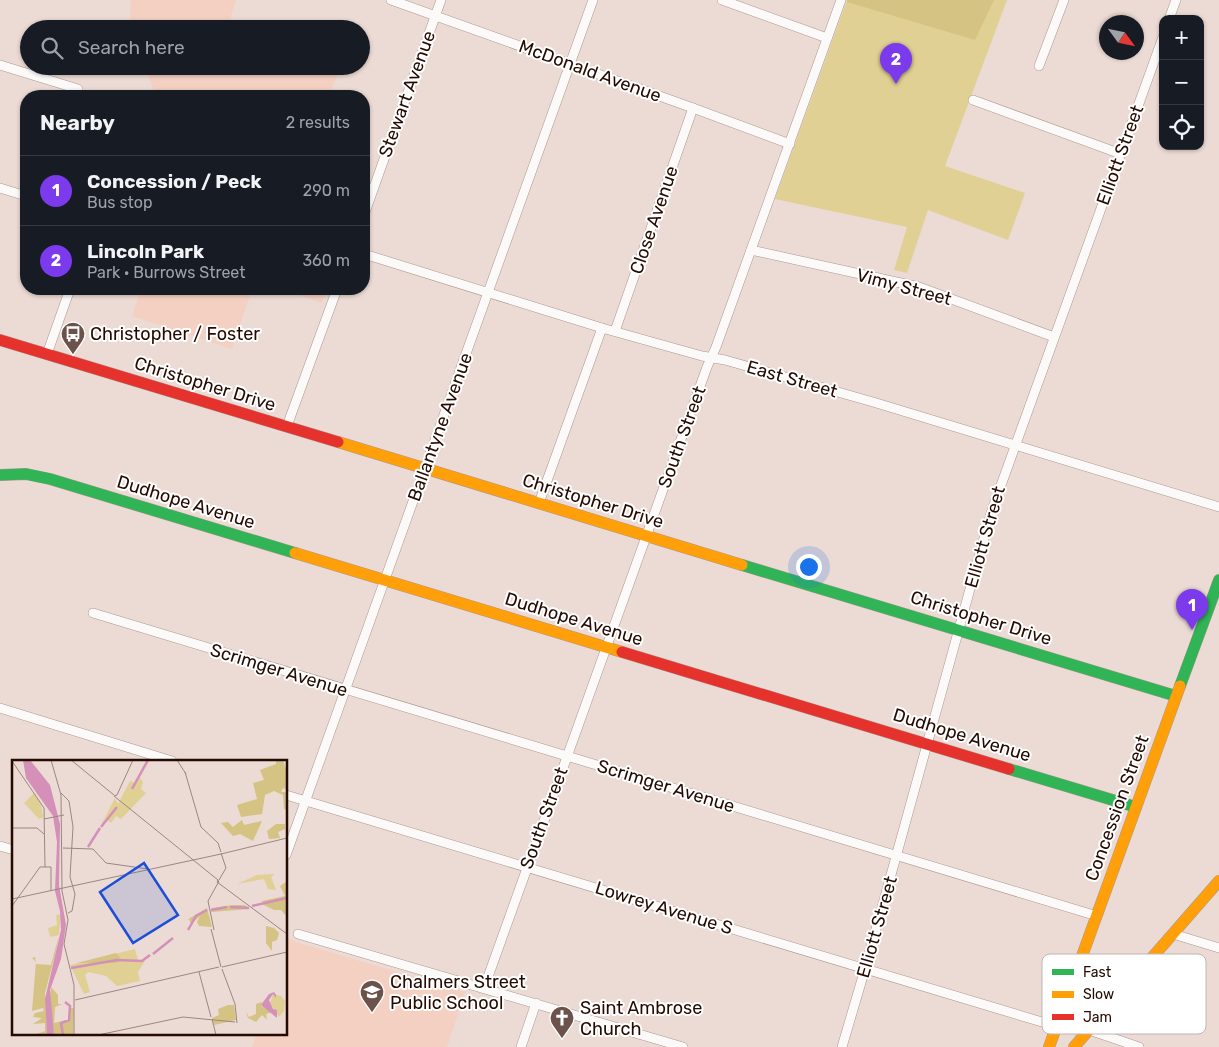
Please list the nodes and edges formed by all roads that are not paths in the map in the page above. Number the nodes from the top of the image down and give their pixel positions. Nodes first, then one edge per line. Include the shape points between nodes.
1 (391, 0) edge
2 (441, 0) edge
3 (594, 0) edge
4 (722, 0) edge
5 (841, 0) edge
6 (1064, 0) edge
7 (1176, 0) edge
8 (1171, 15) edge
9 (435, 16) junction
10 (827, 38) junction
11 (1159, 49) edge
12 (570, 64) junction
13 (0, 65) edge
14 (1039, 66) dead end
15 (20, 71) edge
16 (32, 75) edge
17 (78, 89) dead end
18 (973, 100) dead end
19 (693, 108) junction
20 (790, 144) junction
21 (1121, 154) junction
22 (0, 188) edge
23 (20, 194) edge
24 (370, 199) edge
25 (751, 250) junction
26 (370, 256) edge
27 (489, 292) junction
28 (68, 295) edge
29 (335, 295) edge
30 (602, 328) junction
31 (615, 332) junction
32 (1054, 337) junction
33 (0, 340) edge
34 (48, 354) junction
35 (712, 358) junction
36 (287, 426) junction
37 (1014, 445) junction
38 (425, 468) junction
39 (0, 475) edge
40 (539, 503) junction
41 (1219, 507) edge
42 (647, 535) junction
43 (385, 580) junction
44 (1219, 580) edge
45 (93, 613) dead end
46 (959, 629) junction
47 (606, 647) junction
48 (346, 690) junction
49 (1176, 696) junction
50 (0, 708) edge
51 (927, 743) junction
52 (567, 756) junction
53 (169, 760) edge
54 (288, 796) edge
55 (305, 801) junction
56 (1136, 807) junction
57 (288, 849) edge
58 (896, 856) junction
59 (526, 867) junction
60 (1219, 881) edge
61 (1097, 916) junction
62 (298, 934) dead end
63 (1173, 934) junction
64 (1219, 948) edge
65 (1083, 954) edge
66 (1156, 954) edge
67 (865, 969) junction
68 (484, 988) junction
69 (536, 1003) junction
70 (1042, 1022) dead end
71 (1054, 1034) edge
72 (1085, 1034) edge
73 (1101, 1034) edge
74 (520, 1047) edge
75 (683, 1047) edge
76 (842, 1047) edge
77 (1049, 1047) edge
78 (1074, 1047) edge
79 (1139, 1047) edge

1 - 9 street, McDonald Avenue
2 - 9 street, Stewart Avenue
3 - 12 street, Ballantyne Avenue
4 - 10 street
5 - 10 street, South Street
6 - 14 street
7 - 8 street
9 - 12 street, McDonald Avenue
9 - 24 street, Stewart Avenue
10 - 20 street, South Street
11 - 21 street, Elliott Street
12 - 19 street, McDonald Avenue
12 - 27 street, Ballantyne Avenue
13 - 15 street
16 - 17 street
18 - 21 street
19 - 20 street, McDonald Avenue
19 - 31 street, Close Avenue
20 - 25 street, South Street
21 - 32 street, Elliott Street
22 - 23 street
25 - 32 street, Vimy Street via 919,288
25 - 35 street, South Street
26 - 27 street, East Street
27 - 30 street, East Street
27 - 38 street, Ballantyne Avenue
28 - 34 street
29 - 36 street
30 - 31 street, East Street
30 - 40 street
31 - 35 street, East Street
32 - 37 street, Elliott Street
33 - 34 street, Christopher Drive
34 - 36 street, Christopher Drive
35 - 37 street, East Street
35 - 42 street, South Street
36 - 38 street, Christopher Drive
37 - 41 street, East Street
37 - 46 street, Elliott Street via 991,513
38 - 40 street, Christopher Drive
38 - 43 street, Ballantyne Avenue
39 - 43 street, Dudhope Avenue via 26,474 50,479
40 - 42 street, Christopher Drive
42 - 46 street, Christopher Drive
42 - 47 street, South Street
43 - 47 street, Dudhope Avenue
43 - 48 street, Ballantyne Avenue
44 - 49 street, Concession Street
45 - 48 street, Scrimger Avenue
46 - 49 street, Christopher Drive
46 - 51 street, Elliott Street
47 - 51 street, Dudhope Avenue
47 - 52 street, South Street
48 - 52 street, Scrimger Avenue
48 - 55 street, Ballantyne Avenue
49 - 56 street, Concession Street
50 - 53 street
51 - 56 street, Dudhope Avenue
51 - 58 street, Elliott Street
52 - 58 street, Scrimger Avenue
52 - 59 street, South Street
54 - 55 street, Lowrey Avenue S
55 - 57 street, Ballantyne Avenue
55 - 59 street, Lowrey Avenue S
56 - 61 street, Concession Street
58 - 61 street, Scrimger Avenue
58 - 67 street, Elliott Street
59 - 67 street, Lowrey Avenue S
59 - 68 street, South Street
60 - 63 street
61 - 65 street, Concession Street
62 - 68 street
63 - 64 street
63 - 66 street
67 - 70 street, Lowrey Avenue S
67 - 76 street, Elliott Street
68 - 69 street
69 - 74 street
69 - 75 street
71 - 77 street, Concession Street
72 - 78 street
73 - 79 street

